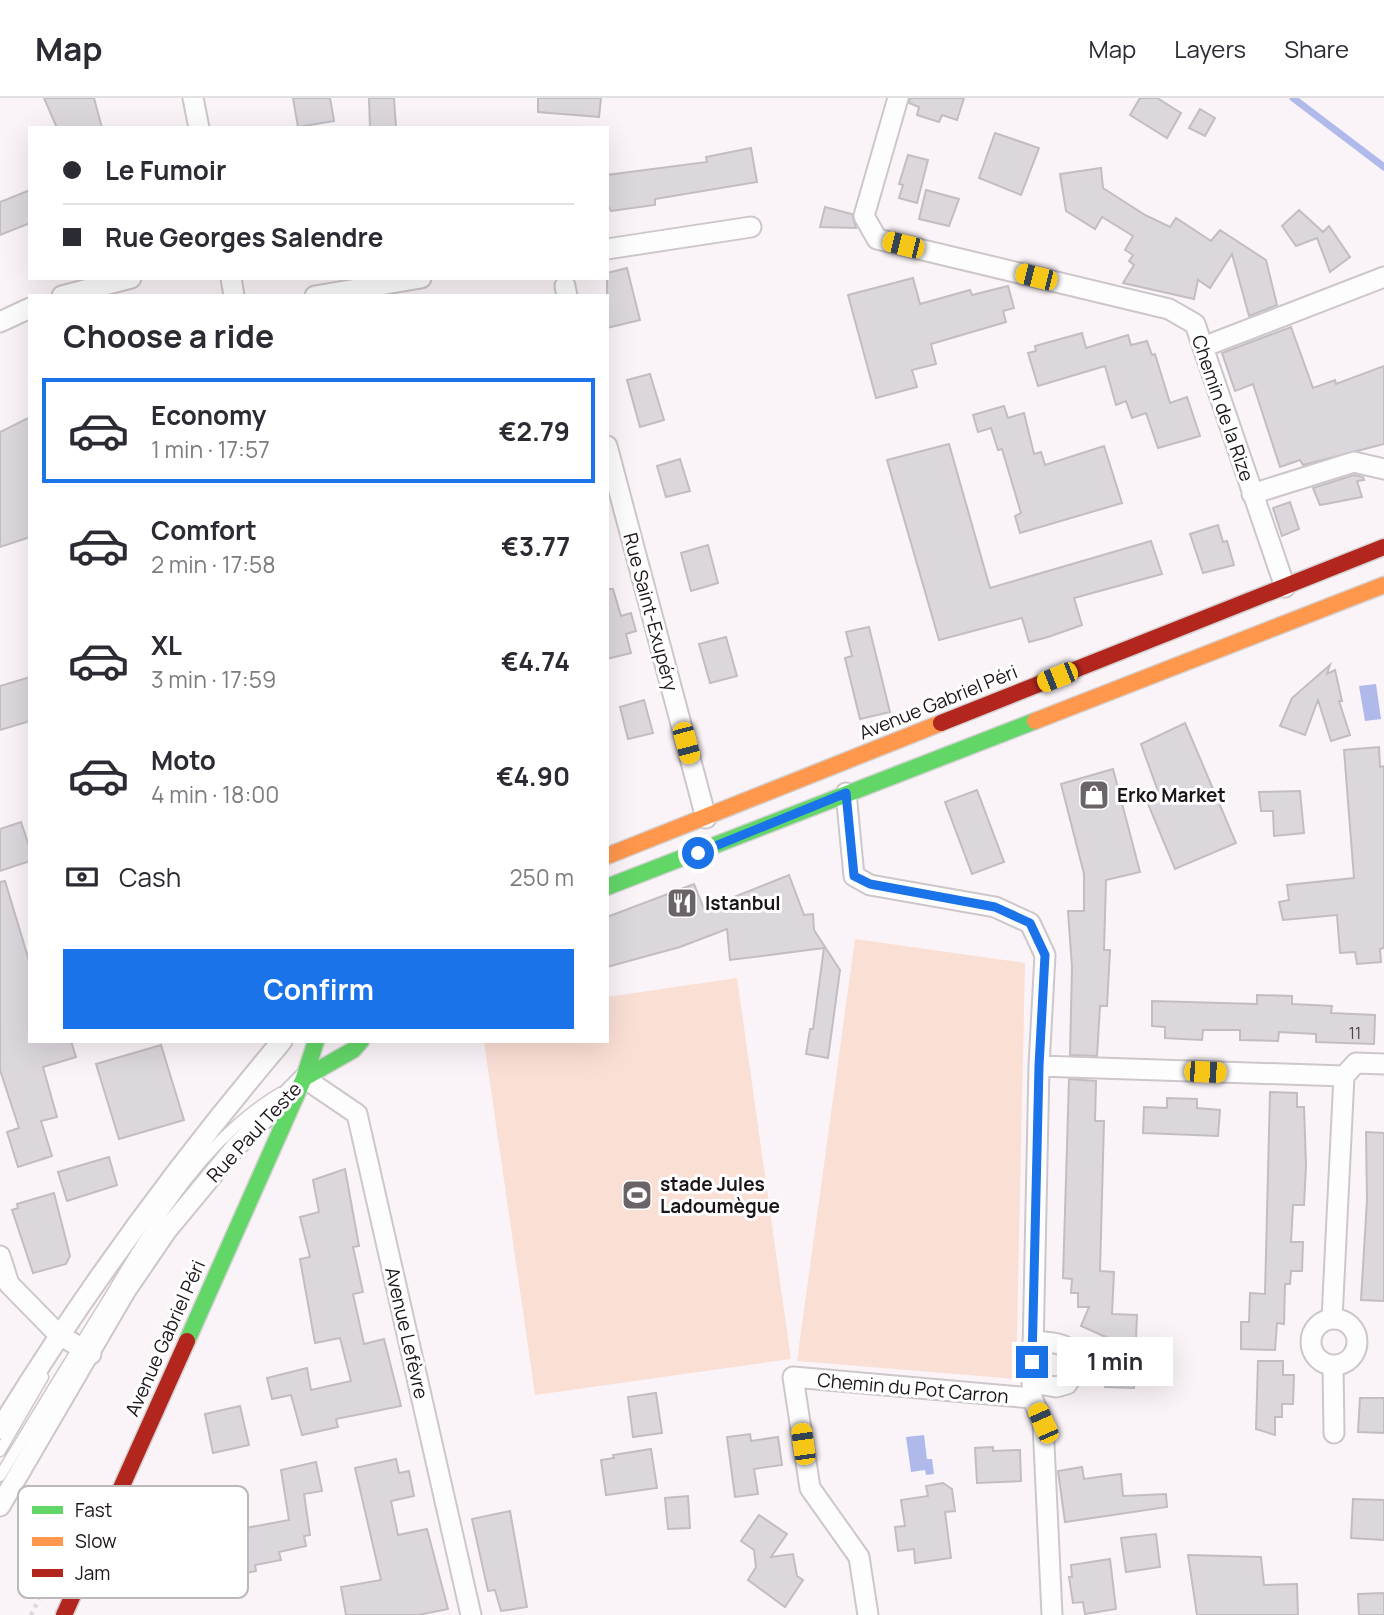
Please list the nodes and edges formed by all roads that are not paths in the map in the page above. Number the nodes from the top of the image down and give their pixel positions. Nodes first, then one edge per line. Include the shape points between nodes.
1 (193, 98) edge
2 (898, 98) edge
3 (199, 126) edge
4 (751, 227) dead end
5 (609, 249) edge
6 (1384, 277) edge
7 (123, 280) edge
8 (409, 280) edge
9 (70, 294) edge
10 (326, 294) edge
11 (28, 309) edge
12 (0, 322) edge
13 (1203, 347) junction
14 (609, 454) edge
15 (1384, 469) edge
16 (1252, 494) junction
17 (1384, 547) edge
18 (1384, 584) edge
19 (1285, 587) junction
20 (1159, 673) junction
21 (846, 793) junction
22 (706, 818) junction
23 (609, 855) edge
24 (609, 886) edge
25 (280, 1043) edge
26 (315, 1043) edge
27 (359, 1043) edge
28 (1384, 1064) edge
29 (1039, 1066) junction
30 (1344, 1076) junction
31 (304, 1078) junction
32 (0, 1256) edge
33 (1332, 1319) junction
34 (58, 1334) junction
35 (1033, 1341) junction
36 (85, 1350) junction
37 (1333, 1365) junction
38 (1032, 1391) junction
39 (0, 1429) edge
40 (1334, 1433) dead end
41 (0, 1451) edge
42 (0, 1476) edge
43 (122, 1486) edge
44 (0, 1506) edge
45 (72, 1598) edge
46 (64, 1615) edge
47 (471, 1615) edge
48 (867, 1615) edge
49 (1052, 1615) edge

1 - 3 street
2 - 13 street, Chemin de la Rize via 864,216 877,239 1169,309 1195,324
4 - 5 street
6 - 13 street
7 - 9 street
8 - 10 street
11 - 12 street
13 - 16 street, Chemin de la Rize
14 - 22 street, Rue Saint-Exupéry
15 - 16 street via 1354,462
16 - 19 street, Chemin de la Rize
17 - 19 main road, Avenue Gabriel Péri
18 - 20 main road
19 - 20 main road via 1276,611 1184,647
19 - 22 main road, Avenue Gabriel Péri
20 - 21 main road
21 - 24 main road
21 - 29 street via 854,876 870,884 995,907 1030,923 1045,955
22 - 23 main road, Avenue Gabriel Péri
25 - 34 street, Rue Paul Teste via 151,1202
26 - 31 main road, Avenue Gabriel Péri
27 - 31 main road
28 - 30 street via 1356,1063
29 - 30 street
29 - 35 street
30 - 33 street
31 - 36 street, Rue Paul Teste via 235,1148 167,1230
31 - 43 main road, Avenue Gabriel Péri
31 - 47 street, Avenue Lefèvre via 357,1114
32 - 34 street via 9,1284
33 - 37 street via 1319,1324 1311,1344 1316,1357
33 - 37 street via 1352,1327 1357,1340 1349,1360
34 - 36 street
34 - 39 street, Rue Paul Teste
34 - 41 lane, Rue Paul Teste via 45,1375
35 - 38 street
35 - 38 street, Chemin du Pot Carron via 1059,1343 1070,1349 1078,1366 1067,1384
36 - 42 lane, Rue Paul Teste
36 - 44 street, Rue Paul Teste
37 - 40 street
38 - 48 street, Chemin du Pot Carron via 793,1377 810,1488 859,1557
38 - 49 street via 1043,1423
45 - 46 main road, Avenue Gabriel Péri

